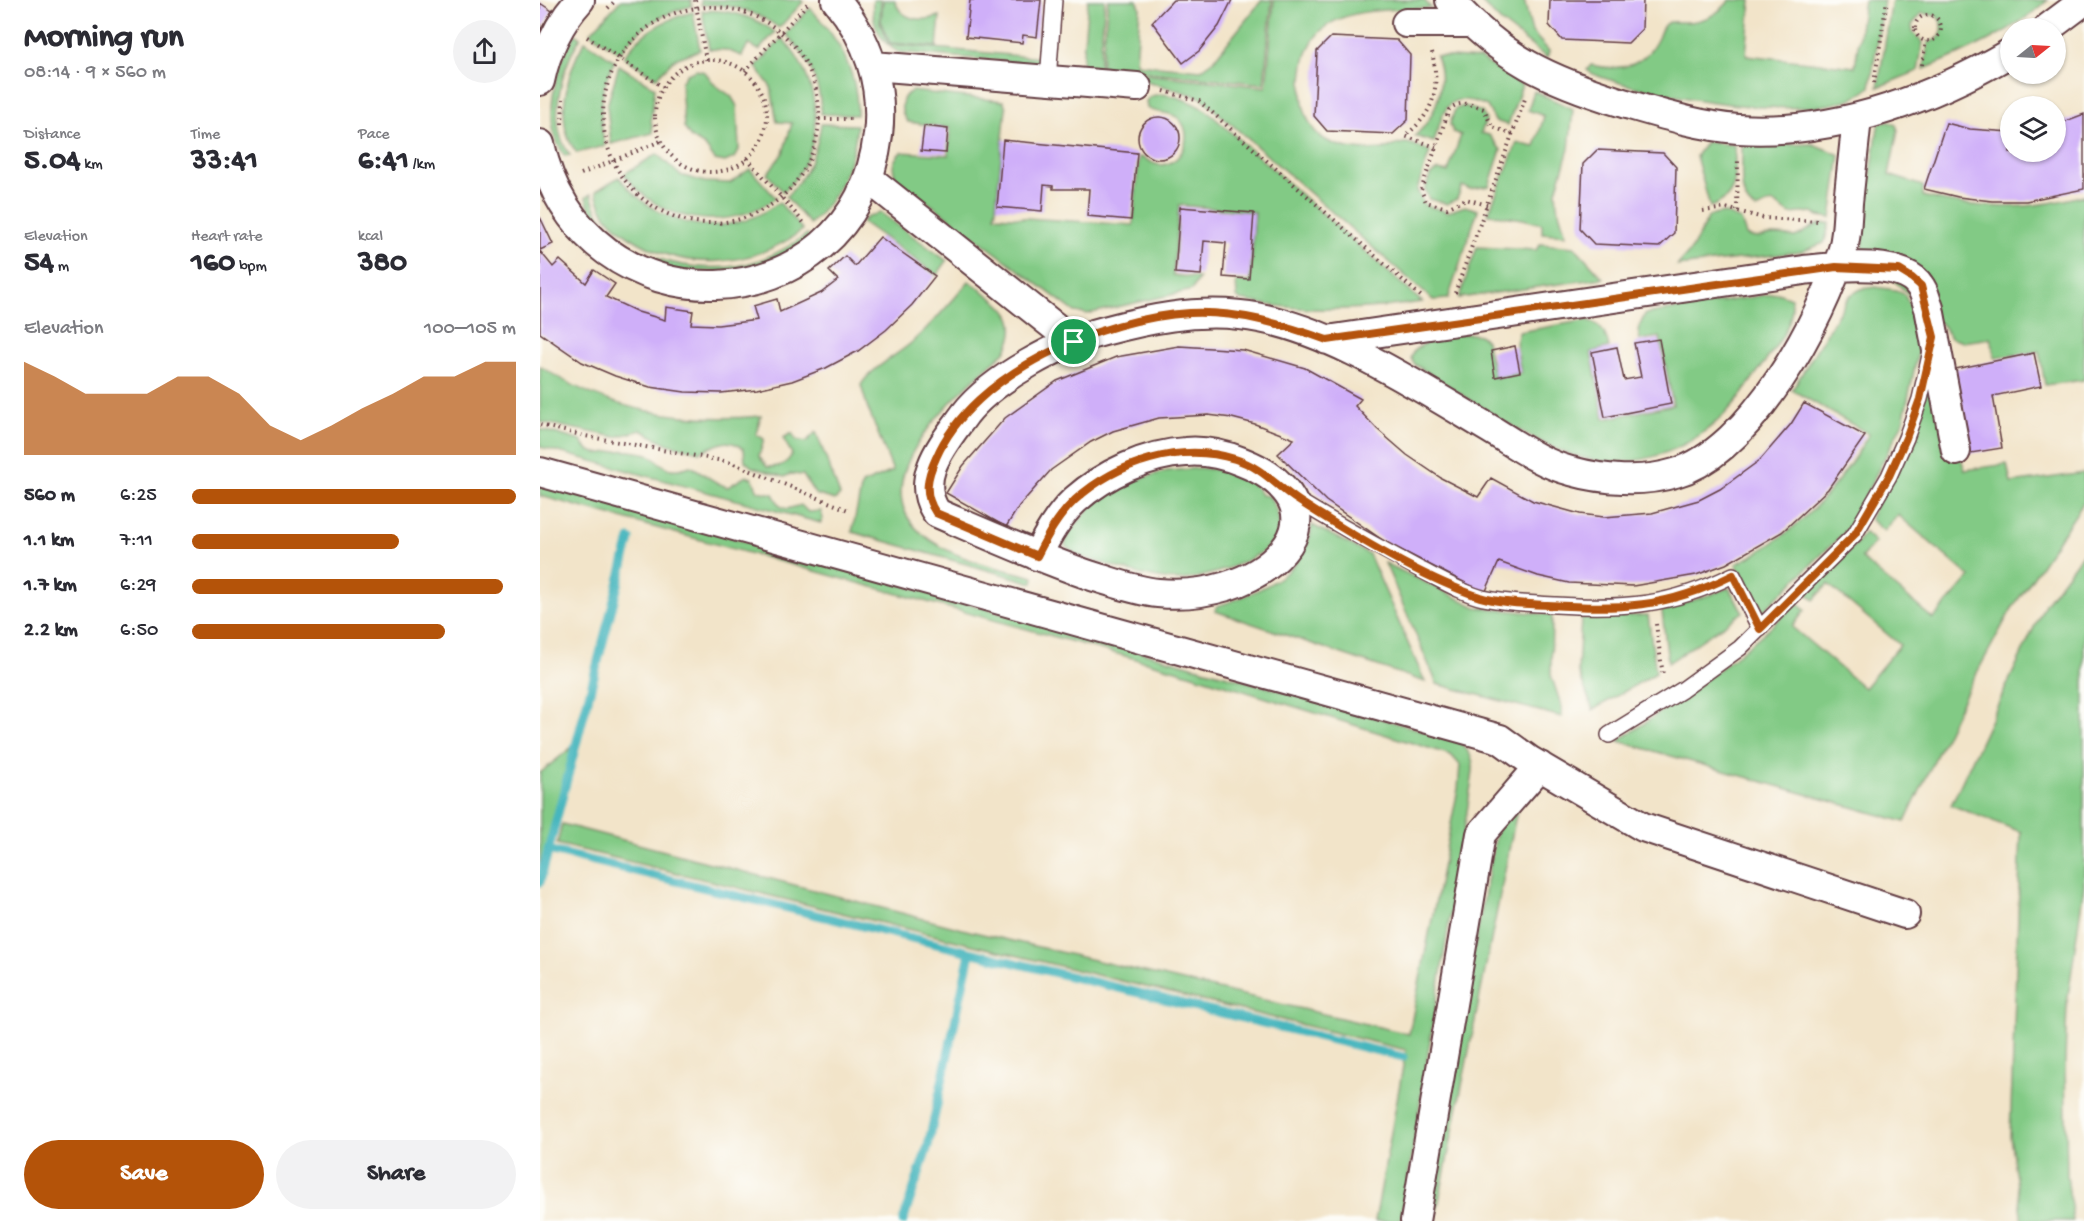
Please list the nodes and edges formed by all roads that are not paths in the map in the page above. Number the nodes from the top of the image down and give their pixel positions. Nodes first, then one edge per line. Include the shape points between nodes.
1 (1054, 0) edge
2 (1450, 0) edge
3 (2084, 1) edge
4 (815, 2) edge
5 (2061, 18) edge
6 (576, 19) edge
7 (1472, 22) junction
8 (1406, 23) dead end
9 (2000, 58) edge
10 (873, 66) junction
11 (1048, 80) junction
12 (552, 87) edge
13 (1137, 87) road end
14 (1857, 118) junction
15 (540, 144) edge
16 (868, 178) junction
17 (1836, 267) junction
18 (1934, 337) junction
19 (1327, 340) junction
20 (1074, 342) junction
21 (1956, 451) dead end
22 (540, 472) edge
23 (1289, 495) junction
24 (1037, 556) junction
25 (1760, 629) junction
26 (1609, 735) dead end
27 (1540, 766) junction
28 (1905, 914) dead end
29 (1415, 1221) edge

1 - 11 lane
2 - 7 street
3 - 5 street
4 - 10 street via 863,39
6 - 12 street via 549,51
7 - 8 street
7 - 14 street via 1488,39 1535,70 1580,90 1705,124 1781,129
9 - 14 street via 1922,97
10 - 11 street
10 - 16 street via 880,120
11 - 13 street
14 - 17 street via 1844,246
15 - 16 street via 553,185 568,213 608,254 668,281 715,286 770,275 796,262 839,226
16 - 20 street
17 - 18 street via 1899,270 1912,278 1921,286
17 - 19 street
17 - 19 street via 1821,307 1785,371 1744,426 1702,461 1676,473 1638,479 1569,471 1406,379
18 - 21 street
18 - 25 lane via 1920,399 1906,438 1855,534
19 - 20 street via 1242,315 1190,313 1152,318
20 - 24 street via 1013,374 973,404 940,448 926,480 930,504 936,513
22 - 27 street via 1500,739
23 - 24 street via 1269,475 1236,459 1187,451 1152,458 1109,476 1075,500 1052,528
23 - 24 street via 1297,531 1271,564 1238,582 1197,593 1158,593 1115,583
23 - 25 lane via 1383,550 1482,598 1611,608 1654,603 1708,588 1733,575
25 - 26 lane via 1740,648 1666,700
27 - 28 street via 1643,828
27 - 29 street via 1481,834

